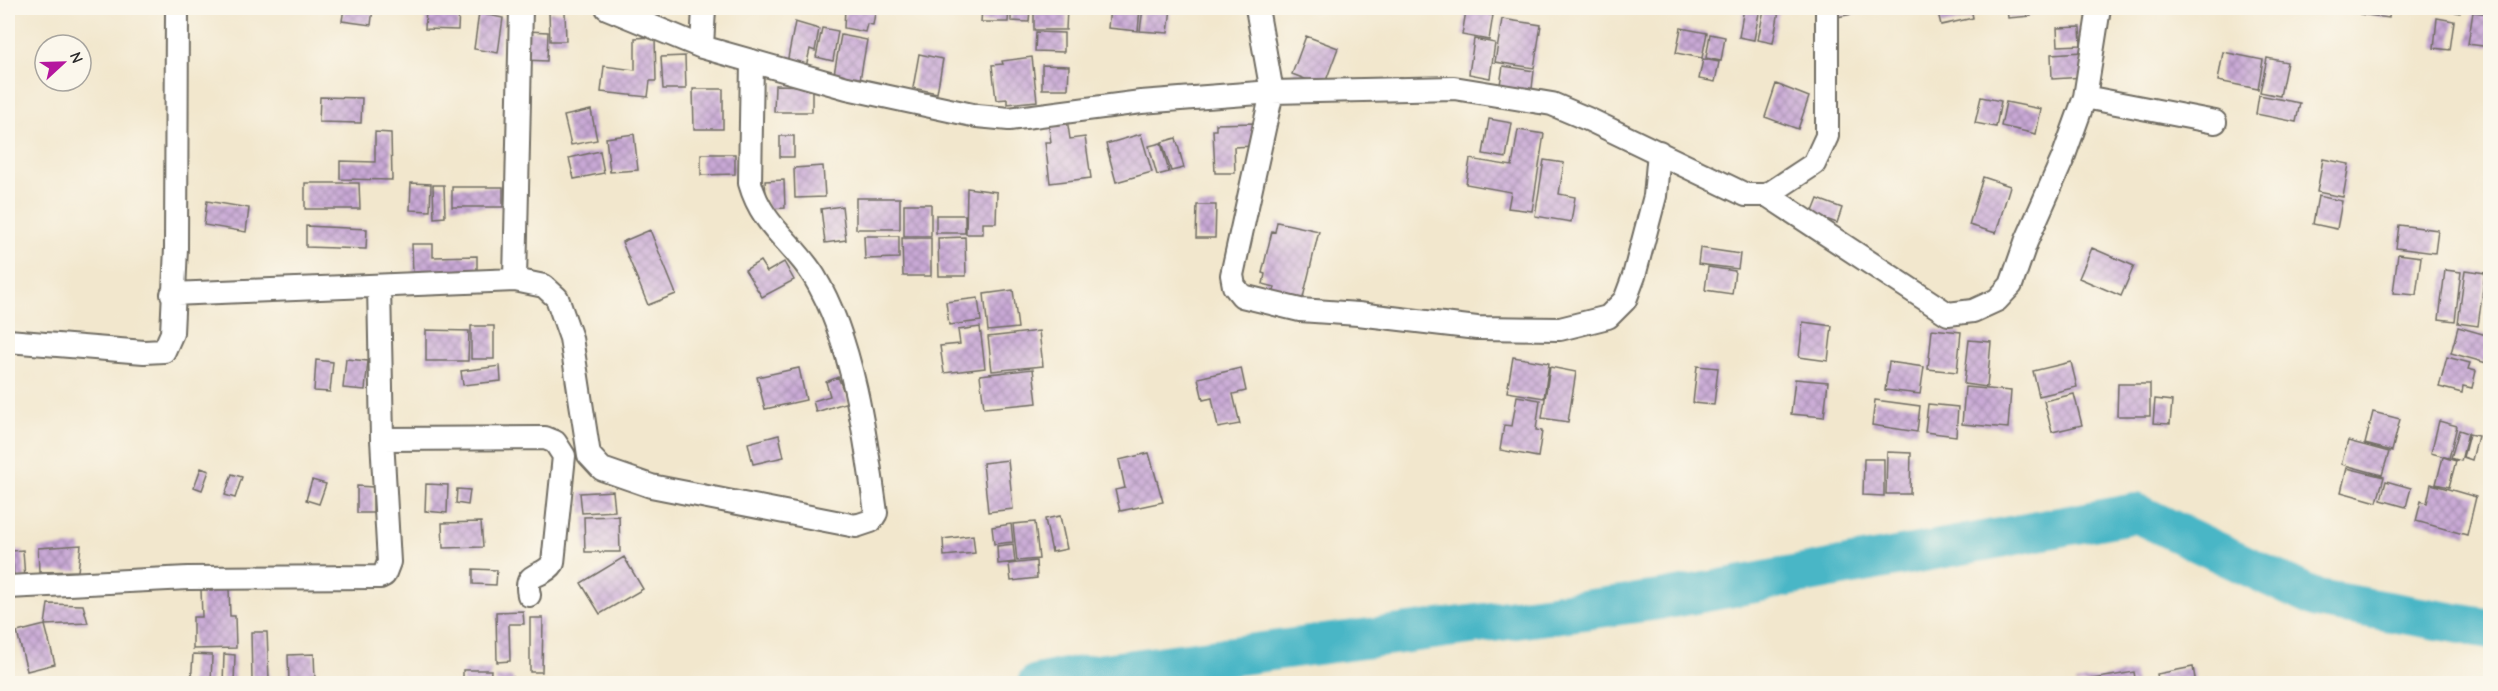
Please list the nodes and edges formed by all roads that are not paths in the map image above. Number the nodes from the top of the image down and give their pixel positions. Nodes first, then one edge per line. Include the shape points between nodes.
1 (177, 8) edge
2 (521, 8) edge
3 (607, 8) edge
4 (705, 8) edge
5 (1257, 8) edge
6 (1827, 8) edge
7 (2099, 8) edge
8 (702, 47) junction
9 (752, 61) junction
10 (1272, 92) junction
11 (2085, 97) junction
12 (2214, 122) dead end
13 (1659, 152) junction
14 (1767, 195) junction
15 (515, 280) junction
16 (379, 286) junction
17 (172, 294) junction
18 (8, 341) edge
19 (382, 439) junction
20 (8, 587) edge
21 (529, 595) dead end

1 - 17 street via 176,248
2 - 15 street
3 - 8 street
4 - 8 street
5 - 10 street
6 - 14 street via 1827,136 1814,164
7 - 11 street
8 - 9 street
9 - 10 street via 848,88 977,116 1009,119 1141,102
9 - 15 street via 750,183 766,220 814,277 838,329 864,427 876,513 871,521 856,526 651,486 602,469 589,455 571,338 557,298 544,286
10 - 13 street via 1454,88 1552,104
10 - 13 street via 1232,275 1242,296 1300,310 1477,328 1560,329 1608,317 1625,300 1635,276 1655,196
11 - 12 street
11 - 14 street via 2010,285 1997,300 1973,311 1948,314
13 - 14 street via 1746,195
15 - 16 street
16 - 17 street
16 - 19 street
17 - 18 street via 172,333 164,351
19 - 20 street via 388,562 380,577 188,578
19 - 21 street via 545,438 555,442 564,456 553,563 528,581

